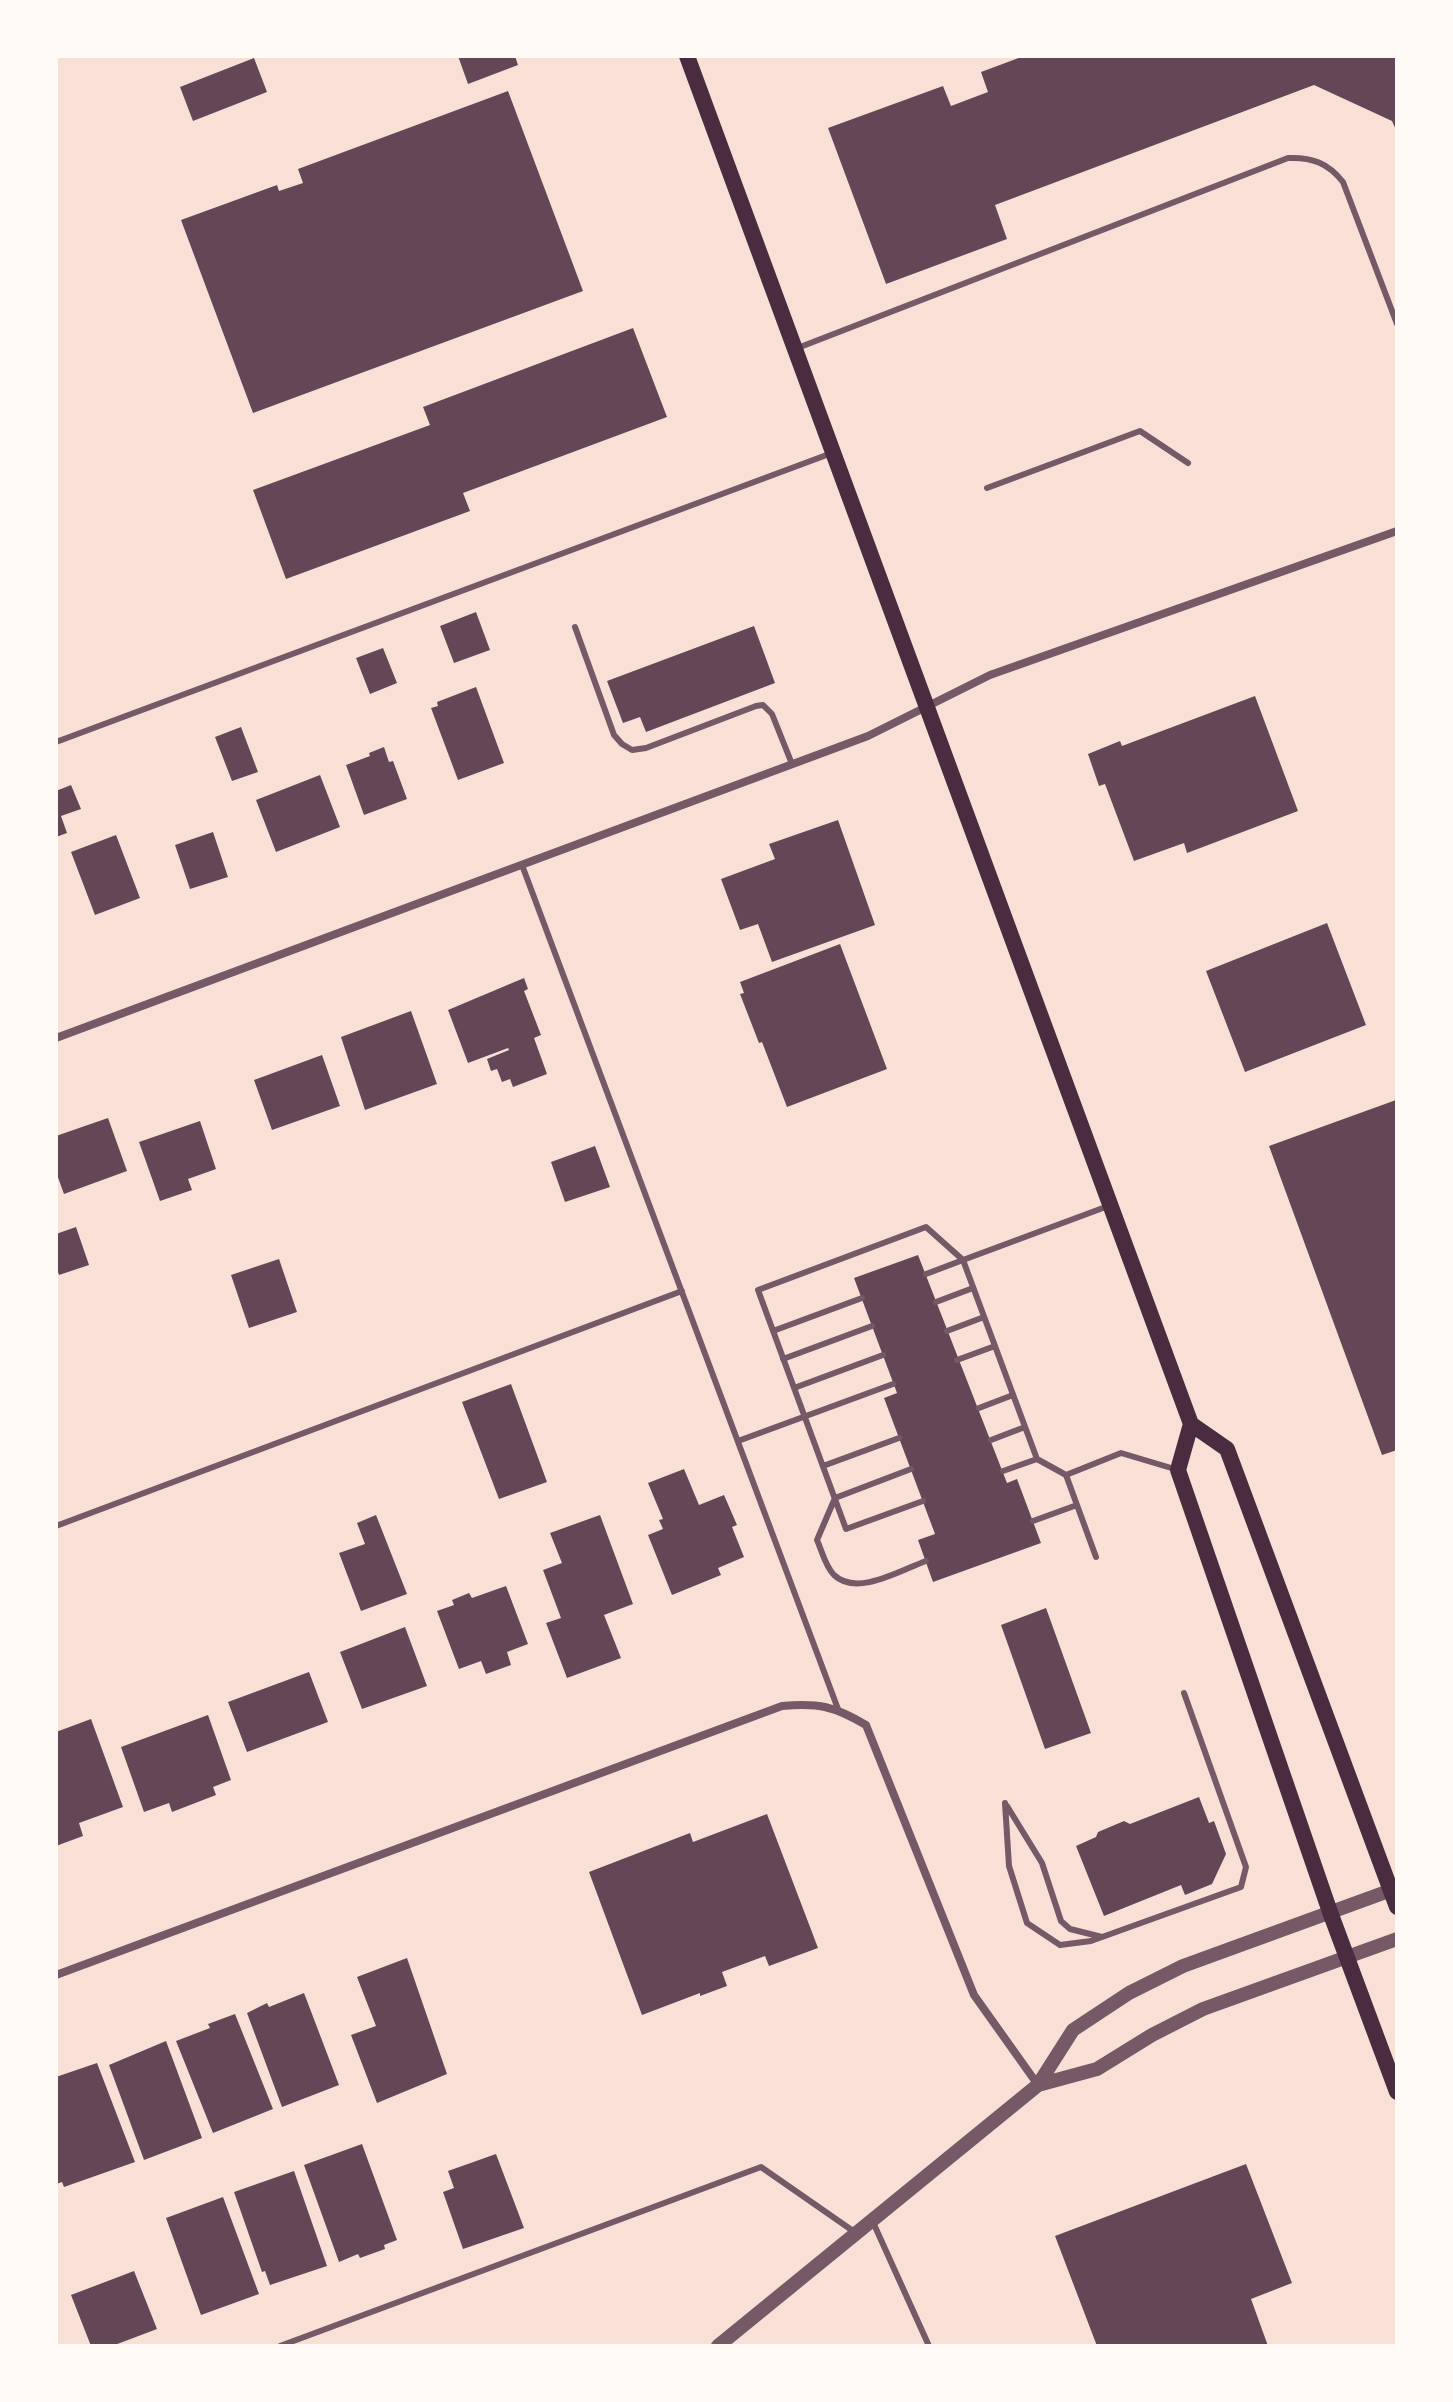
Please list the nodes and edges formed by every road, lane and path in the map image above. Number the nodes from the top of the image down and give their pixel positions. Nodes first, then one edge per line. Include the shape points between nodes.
1 (687, 56) edge
2 (1397, 324) edge
3 (795, 349) junction
4 (833, 452) junction
5 (1188, 463) dead end
6 (987, 488) dead end
7 (1397, 531) edge
8 (575, 627) dead end
9 (927, 705) junction
10 (56, 742) edge
11 (792, 764) junction
12 (522, 865) junction
13 (56, 1038) edge
14 (1111, 1205) junction
15 (963, 1260) junction
16 (926, 1274) dead end
17 (973, 1288) junction
18 (682, 1291) junction
19 (862, 1298) dead end
20 (936, 1302) dead end
21 (984, 1317) junction
22 (872, 1326) dead end
23 (773, 1331) junction
24 (947, 1331) dead end
25 (995, 1346) junction
26 (883, 1355) dead end
27 (783, 1359) junction
28 (957, 1360) dead end
29 (893, 1384) dead end
30 (794, 1388) junction
31 (1013, 1395) junction
32 (979, 1408) dead end
33 (805, 1416) junction
34 (1191, 1424) junction
35 (1025, 1427) junction
36 (899, 1438) dead end
37 (991, 1440) dead end
38 (738, 1441) junction
39 (1037, 1459) junction
40 (823, 1466) junction
41 (911, 1469) dead end
42 (1178, 1470) junction
43 (1003, 1471) dead end
44 (1066, 1475) junction
45 (835, 1498) junction
46 (923, 1501) dead end
47 (1077, 1505) junction
48 (1033, 1521) dead end
49 (56, 1526) edge
50 (1096, 1557) dead end
51 (926, 1561) dead end
52 (1184, 1693) dead end
53 (838, 1709) junction
54 (1395, 1895) edge
55 (1330, 1912) junction
56 (1102, 1937) junction
57 (1397, 1939) edge
58 (1347, 1957) junction
59 (56, 1975) edge
60 (1038, 2085) junction
61 (1397, 2092) edge
62 (872, 2220) junction
63 (857, 2233) junction
64 (280, 2346) edge
65 (718, 2346) edge
66 (929, 2346) edge

1 - 3 main road
2 - 3 lane via 1343,182 1333,169 1304,157 1288,158
3 - 4 main road
4 - 9 main road
4 - 10 lane
5 - 6 lane via 1140,431
7 - 9 street via 990,675
8 - 11 lane via 614,735 622,744 632,750 646,748 763,705 772,714
9 - 11 street via 868,736
9 - 14 main road
11 - 12 street
12 - 13 street
12 - 18 lane
14 - 15 lane
14 - 34 main road
15 - 16 lane
15 - 17 lane
15 - 23 lane via 926,1227 758,1290
17 - 20 lane
17 - 21 lane
18 - 38 lane
18 - 49 lane
19 - 23 lane
21 - 24 lane
21 - 25 lane
22 - 27 lane
23 - 27 lane
25 - 28 lane
25 - 31 lane
26 - 30 lane
27 - 30 lane
29 - 33 lane
30 - 33 lane
31 - 32 lane
31 - 35 lane
33 - 38 lane
33 - 40 lane
34 - 42 main road
34 - 54 main road via 1227,1449
35 - 37 lane
35 - 39 lane
36 - 40 lane
38 - 53 lane
39 - 43 lane
39 - 44 lane
40 - 45 lane
41 - 45 lane
42 - 44 lane via 1121,1453
42 - 55 main road
44 - 47 lane
45 - 46 lane via 846,1529
45 - 51 lane via 817,1540 836,1577 863,1583
47 - 48 lane
47 - 50 lane
52 - 56 lane via 1246,1867 1241,1887
53 - 59 street via 814,1703 782,1706
53 - 60 street via 866,1725 974,1995
54 - 55 street
55 - 58 main road
55 - 60 street via 1183,1966 1129,1993 1073,2030
56 - 56 lane via 1060,1945 1027,1923 1009,1866 1005,1803 1042,1863 1061,1921 1070,1929
57 - 58 street
58 - 60 street via 1203,2009 1097,2069
58 - 61 main road
60 - 62 street
62 - 63 street
62 - 66 lane
63 - 64 lane via 761,2167
63 - 65 street

